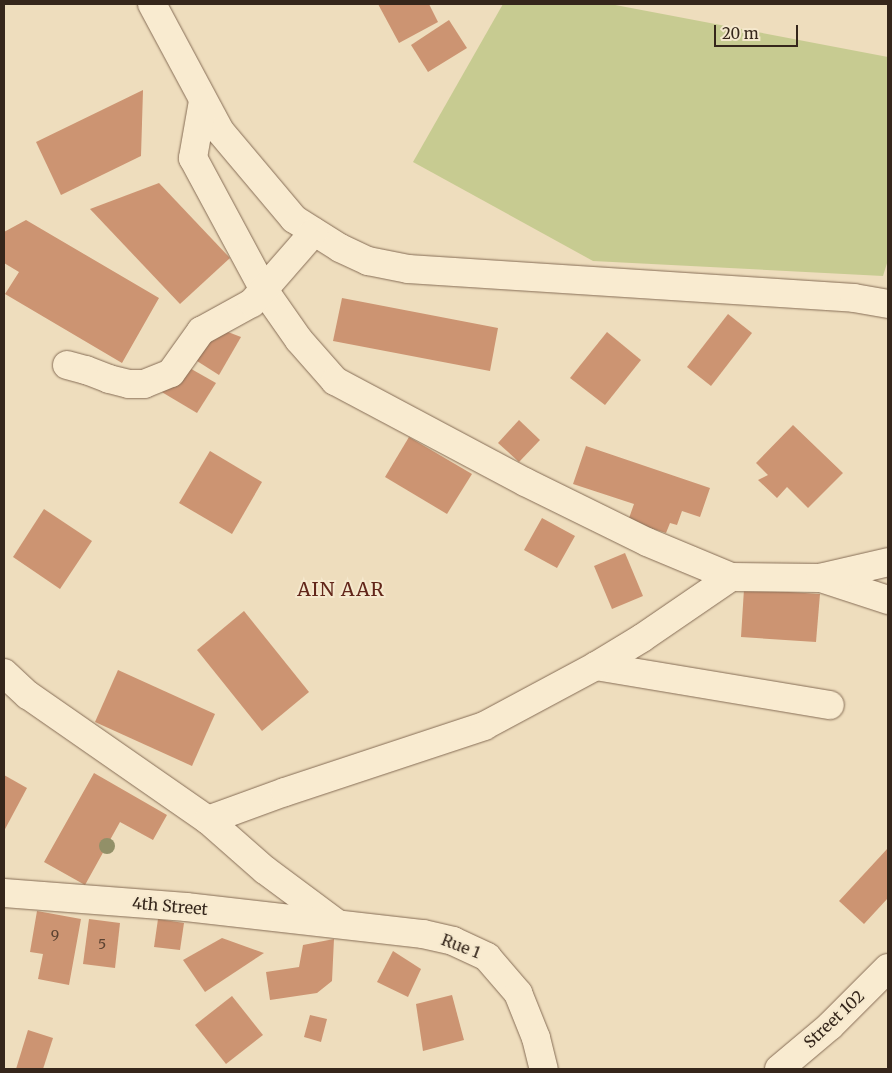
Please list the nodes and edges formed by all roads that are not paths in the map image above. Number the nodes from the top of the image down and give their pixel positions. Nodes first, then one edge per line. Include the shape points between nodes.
1 (152, 4) edge
2 (203, 101) junction
3 (314, 232) junction
4 (264, 290) junction
5 (888, 304) edge
6 (67, 365) dead end
7 (888, 562) edge
8 (731, 577) junction
9 (820, 578) junction
10 (888, 600) edge
11 (596, 666) junction
12 (4, 673) edge
13 (830, 705) dead end
14 (208, 820) junction
15 (4, 894) edge
16 (336, 923) junction
17 (888, 968) edge
18 (544, 1069) edge
19 (779, 1069) edge

1 - 2 street
2 - 3 street via 220,131 275,197 294,219
2 - 4 street via 193,158
3 - 4 street
3 - 5 street via 368,261 408,269 854,298
4 - 6 street via 252,303 202,331 171,373 144,384 109,380
4 - 8 street via 299,340 335,381 525,482 647,542
7 - 9 street
8 - 9 street
8 - 11 street
9 - 10 street
11 - 13 street
11 - 14 street via 484,726
12 - 14 street via 28,695
14 - 16 street via 265,870
15 - 16 street, 4th Street via 186,907
16 - 18 street, Rue 1 via 423,934 453,941 487,957 518,993
17 - 19 street, Street 102 via 830,1026

